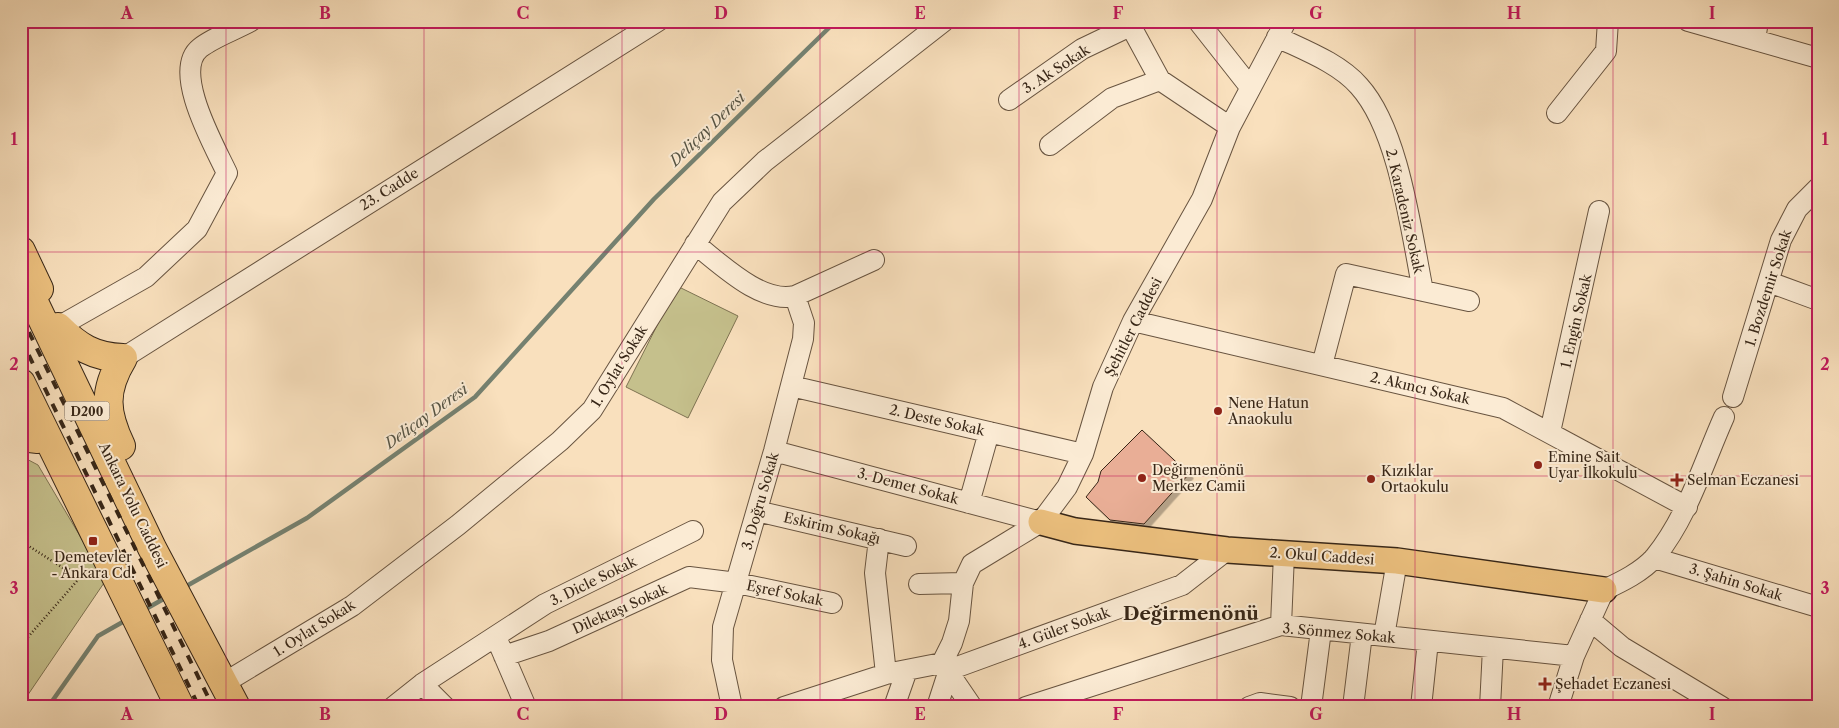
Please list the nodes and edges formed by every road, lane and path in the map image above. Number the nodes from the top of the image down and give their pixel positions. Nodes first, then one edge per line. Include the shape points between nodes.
1 (251, 21) edge
2 (658, 21) edge
3 (944, 21) edge
4 (1198, 21) edge
5 (1608, 21) edge
6 (1688, 21) edge
7 (1129, 23) edge
8 (1283, 25) edge
9 (1756, 31) edge
10 (1818, 58) edge
11 (1160, 80) junction
12 (1250, 87) junction
13 (1009, 100) dead end
14 (1557, 113) dead end
15 (1230, 128) junction
16 (1050, 145) dead end
17 (1818, 188) edge
18 (1599, 211) dead end
19 (695, 244) junction
20 (21, 251) edge
21 (874, 260) dead end
22 (21, 275) edge
23 (1769, 282) junction
24 (1423, 291) junction
25 (795, 296) junction
26 (1818, 300) edge
27 (1469, 301) dead end
28 (1133, 321) junction
29 (58, 327) junction
30 (122, 358) junction
31 (1322, 365) junction
32 (21, 383) edge
33 (791, 386) junction
34 (1733, 396) dead end
35 (21, 408) edge
36 (1724, 417) dead end
37 (989, 432) junction
38 (1550, 432) junction
39 (29, 438) edge
40 (774, 451) junction
41 (1083, 454) junction
42 (117, 472) junction
43 (71, 485) junction
44 (969, 502) junction
45 (1687, 507) junction
46 (758, 511) junction
47 (1041, 522) junction
48 (693, 531) dead end
49 (879, 539) junction
50 (21, 541) edge
51 (150, 542) junction
52 (906, 546) dead end
53 (1227, 550) junction
54 (1284, 554) junction
55 (1654, 558) junction
56 (1397, 561) junction
57 (110, 565) junction
58 (84, 573) junction
59 (737, 583) junction
60 (962, 583) junction
61 (918, 584) dead end
62 (1604, 590) junction
63 (832, 603) dead end
64 (1818, 607) edge
65 (1590, 620) junction
66 (1281, 625) junction
67 (1321, 630) junction
68 (1362, 634) junction
69 (496, 636) junction
70 (1384, 636) junction
71 (1428, 641) junction
72 (21, 645) edge
73 (1493, 648) junction
74 (504, 656) junction
75 (1574, 656) junction
76 (945, 666) junction
77 (907, 670) junction
78 (886, 674) junction
79 (224, 683) junction
80 (422, 684) junction
81 (845, 687) junction
82 (175, 698) edge
83 (236, 707) edge
84 (393, 707) edge
85 (445, 707) edge
86 (526, 707) edge
87 (732, 707) edge
88 (784, 707) edge
89 (836, 707) edge
90 (894, 707) edge
91 (936, 707) edge
92 (972, 707) edge
93 (1026, 707) edge
94 (1249, 707) edge
95 (1290, 707) edge
96 (1311, 707) edge
97 (1353, 707) edge
98 (1421, 707) edge
99 (1490, 707) edge
100 (1558, 707) edge
101 (1722, 707) edge

1 - 29 street via 199,48 190,62 192,95 227,173 197,229 146,278
2 - 30 street, 23. Cadde
3 - 19 street, 1. Oylat Sokak via 764,161 722,202
4 - 12 street
5 - 14 street via 1606,51
6 - 9 street
7 - 11 street
7 - 13 street, 3. Ak Sokak via 1082,49
8 - 12 street, Şehitler Caddesi
8 - 24 street, 2. Karadeniz Sokak via 1358,85 1377,111 1394,155
9 - 10 street
11 - 15 street
11 - 16 street via 1112,98
12 - 15 street, Şehitler Caddesi
15 - 28 street, Şehitler Caddesi via 1202,199
17 - 23 street, 1. Bozdemir Sokak via 1797,209 1785,232
18 - 38 street, 1. Engin Sokak
19 - 25 street via 766,295 782,299
19 - 79 street, 1. Oylat Sokak via 592,410 560,441 352,606
20 - 29 highway
21 - 25 street
22 - 42 highway, Ankara Yolu Caddesi / D200
23 - 26 street
23 - 34 street, 1. Bozdemir Sokak
24 - 27 street
24 - 31 street via 1346,274
25 - 33 street, 3. Doğru Sokak via 804,323
28 - 31 street, 2. Akıncı Sokak
28 - 41 street, Şehitler Caddesi via 1103,387
29 - 30 highway via 89,352
29 - 42 highway via 81,374
30 - 51 highway via 109,388 108,406 112,428 136,483
31 - 38 street, 2. Akıncı Sokak via 1503,408
32 - 43 highway
33 - 37 street, 2. Deste Sokak
33 - 40 street, 3. Doğru Sokak
35 - 39 highway
36 - 45 street
37 - 41 street, 2. Deste Sokak
37 - 44 street
38 - 45 street, 2. Akıncı Sokak
39 - 43 highway
40 - 44 street, 3. Demet Sokak
40 - 46 street, 3. Doğru Sokak
41 - 47 street, Şehitler Caddesi via 1067,487
42 - 51 highway, Ankara Yolu Caddesi / D200
43 - 57 highway
44 - 47 street, 3. Demet Sokak
45 - 55 street
46 - 49 street, Eskirim Sokağı
46 - 59 street, 3. Doğru Sokak
47 - 53 main road, 2. Okul Caddesi via 1075,531
47 - 60 street, Şehitler Caddesi via 972,564
48 - 69 street, 3. Dicle Sokak via 545,604
49 - 52 street, Eskirim Sokağı
49 - 78 street via 875,573
50 - 58 path via 63,568
51 - 79 highway, Ankara Yolu Caddesi / D200
53 - 54 main road, 2. Okul Caddesi
53 - 76 street, 4. Güler Sokak via 1182,585
54 - 56 main road, 2. Okul Caddesi
54 - 66 street
55 - 62 street via 1626,579
55 - 64 street, 3. Şahin Sokak
56 - 62 main road, 2. Okul Caddesi
56 - 70 street
57 - 58 path
57 - 82 highway
58 - 72 path
59 - 63 street, Eşref Sokak
59 - 74 street, Dilektaşı Sokak via 689,578 549,641
59 - 87 street, 3. Doğru Sokak via 723,627 722,660
60 - 61 street
60 - 76 street, Şehitler Caddesi via 959,621
62 - 65 street
65 - 75 street
65 - 101 street via 1622,647
66 - 67 street, 3. Sönmez Sokak
66 - 93 street, 3. Sönmez Sokak
67 - 68 street, 3. Sönmez Sokak
67 - 96 street
68 - 70 street, 3. Sönmez Sokak
68 - 97 street
69 - 74 street
69 - 80 street, 3. Dicle Sokak
70 - 71 street, 3. Sönmez Sokak
71 - 73 street, 3. Sönmez Sokak
71 - 98 street
73 - 75 street, 3. Sönmez Sokak
73 - 99 street
74 - 86 street
75 - 100 street
76 - 77 street, 4. Güler Sokak
76 - 91 street, Şehitler Caddesi
76 - 92 street
77 - 78 street, 4. Güler Sokak
77 - 90 street
78 - 81 street, 4. Güler Sokak
79 - 83 highway, Ankara Yolu Caddesi / D200
80 - 84 street, 3. Dicle Sokak
80 - 85 street
81 - 88 street, 4. Güler Sokak
81 - 89 street
94 - 95 street via 1260,703

